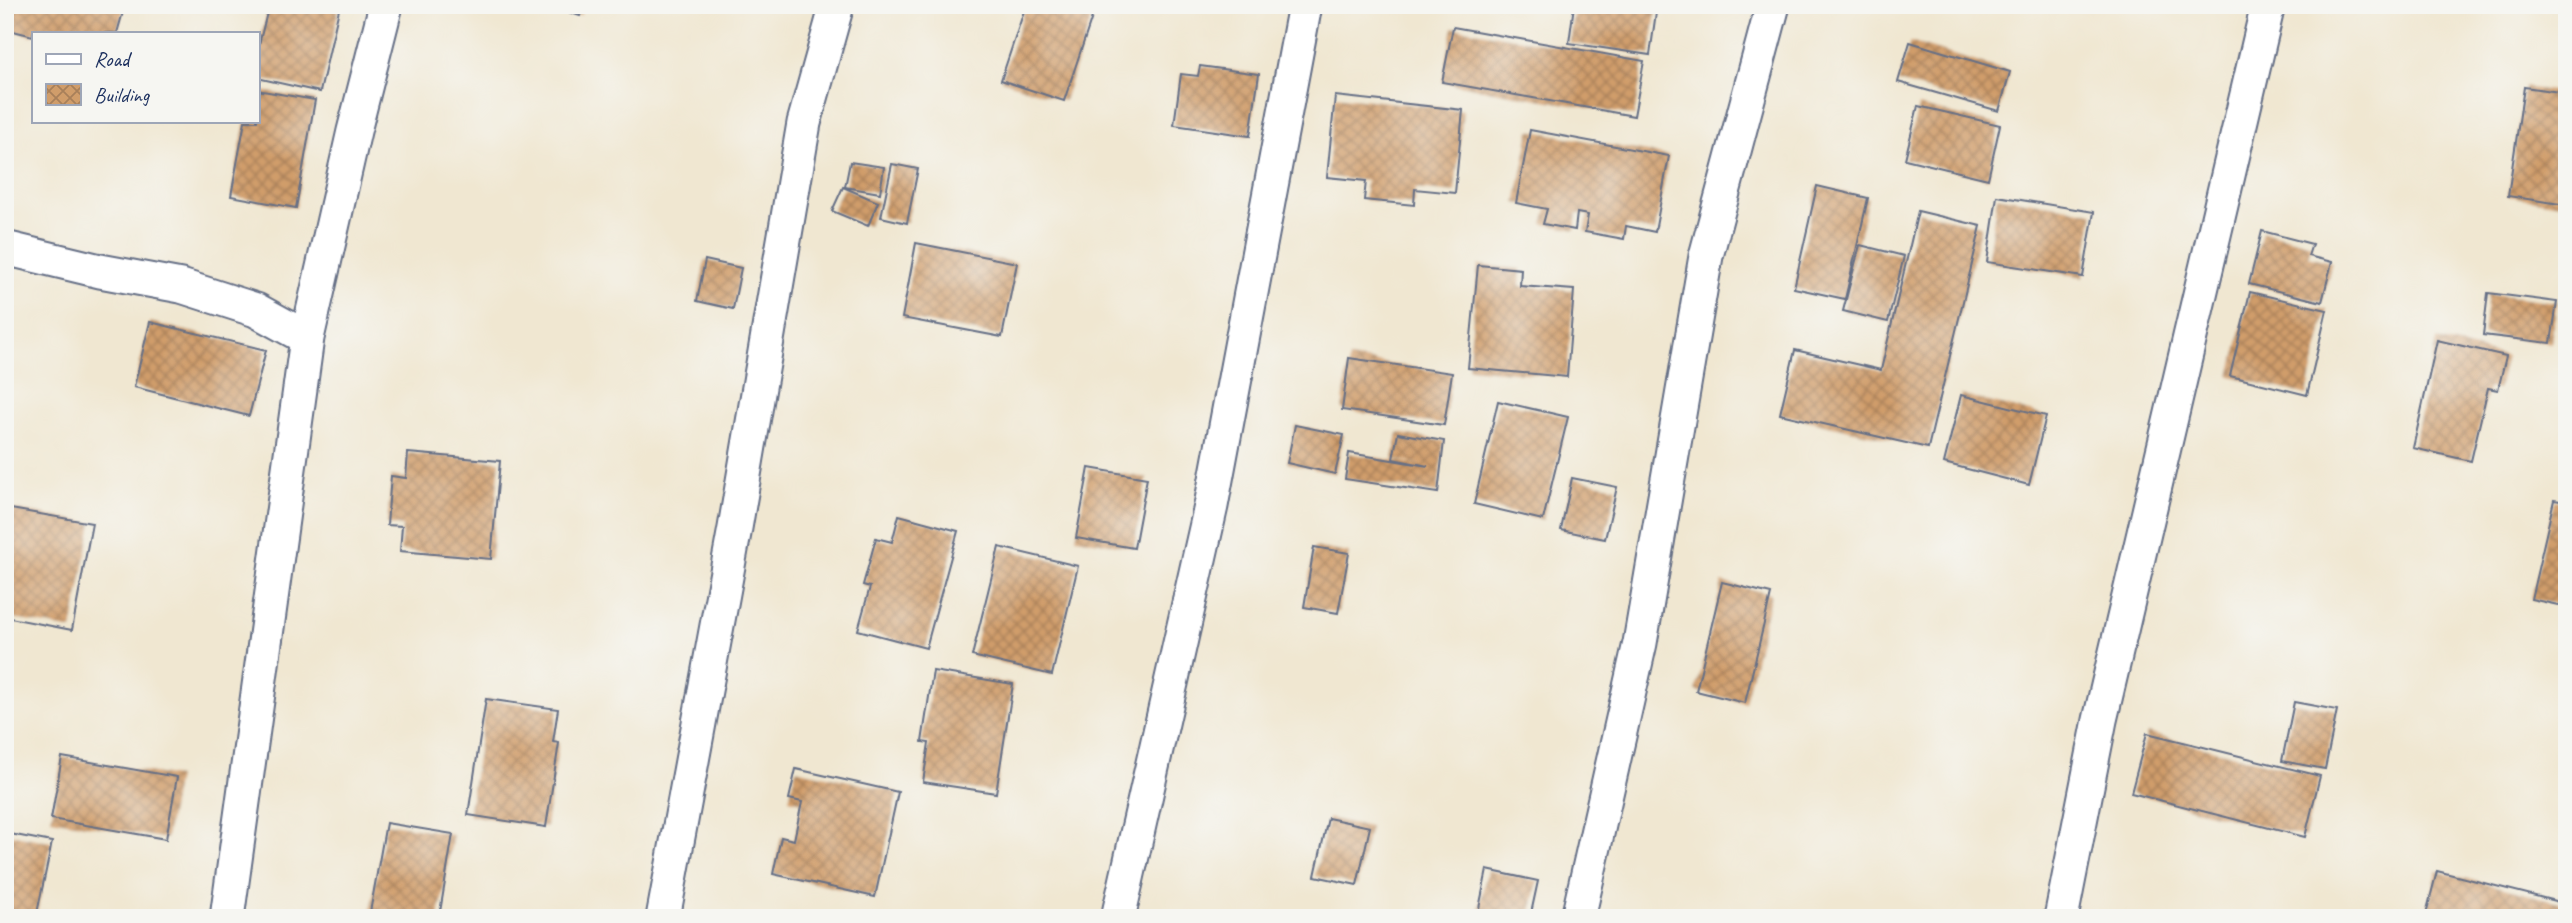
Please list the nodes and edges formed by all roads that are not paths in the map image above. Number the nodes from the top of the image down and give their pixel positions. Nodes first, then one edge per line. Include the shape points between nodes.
1 (387, 5) edge
2 (837, 5) edge
3 (1305, 5) edge
4 (1773, 5) edge
5 (2268, 5) edge
6 (5, 248) edge
7 (307, 338) junction
8 (227, 918) edge
9 (663, 918) edge
10 (1118, 918) edge
11 (1578, 918) edge
12 (2062, 918) edge

1 - 7 street
2 - 9 street via 804,123 736,528
3 - 10 street via 1212,506
4 - 11 street via 1706,256 1640,643
5 - 12 street via 2100,720
6 - 7 street via 181,286 256,310
7 - 8 street

